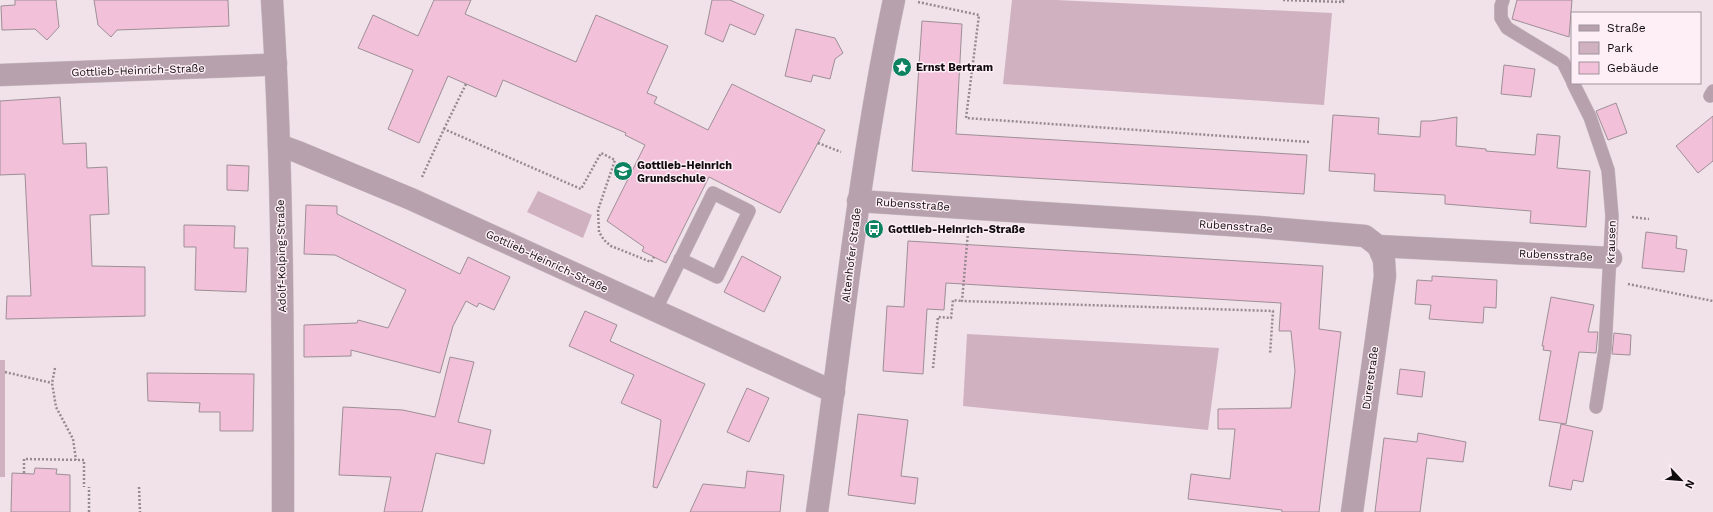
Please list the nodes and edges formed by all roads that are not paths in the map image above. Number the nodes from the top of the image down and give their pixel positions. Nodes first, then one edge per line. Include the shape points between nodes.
1 (272, 0) edge
2 (1503, 0) edge
3 (903, 1) edge
4 (276, 63) junction
5 (0, 75) edge
6 (1571, 78) edge
7 (1574, 84) edge
8 (278, 145) junction
9 (858, 201) junction
10 (1378, 246) junction
11 (1611, 258) junction
12 (680, 259) junction
13 (655, 311) junction
14 (834, 392) junction
15 (1596, 407) dead end
16 (282, 512) edge
17 (817, 512) edge
18 (1352, 512) edge

1 - 4 street, Adolf-Kolping-Straße
2 - 6 lane via 1501,18 1507,28 1563,62
3 - 9 street, Altenhofer Straße via 880,63
4 - 5 street, Gottlieb-Heinrich-Straße
4 - 8 street, Adolf-Kolping-Straße
7 - 11 lane, Krausen via 1590,117 1608,170 1612,216
8 - 13 street, Gottlieb-Heinrich-Straße via 411,200
8 - 16 street, Adolf-Kolping-Straße via 283,354
9 - 10 street, Rubensstraße via 1365,236
9 - 14 street, Altenhofer Straße
10 - 11 street, Rubensstraße
10 - 18 street, Dürerstraße via 1384,260 1385,276
11 - 15 lane, Krausen via 1605,349
12 - 12 lane via 713,193 749,211 717,277
12 - 13 lane
13 - 14 street, Gottlieb-Heinrich-Straße
14 - 17 street, Altenhofer Straße

